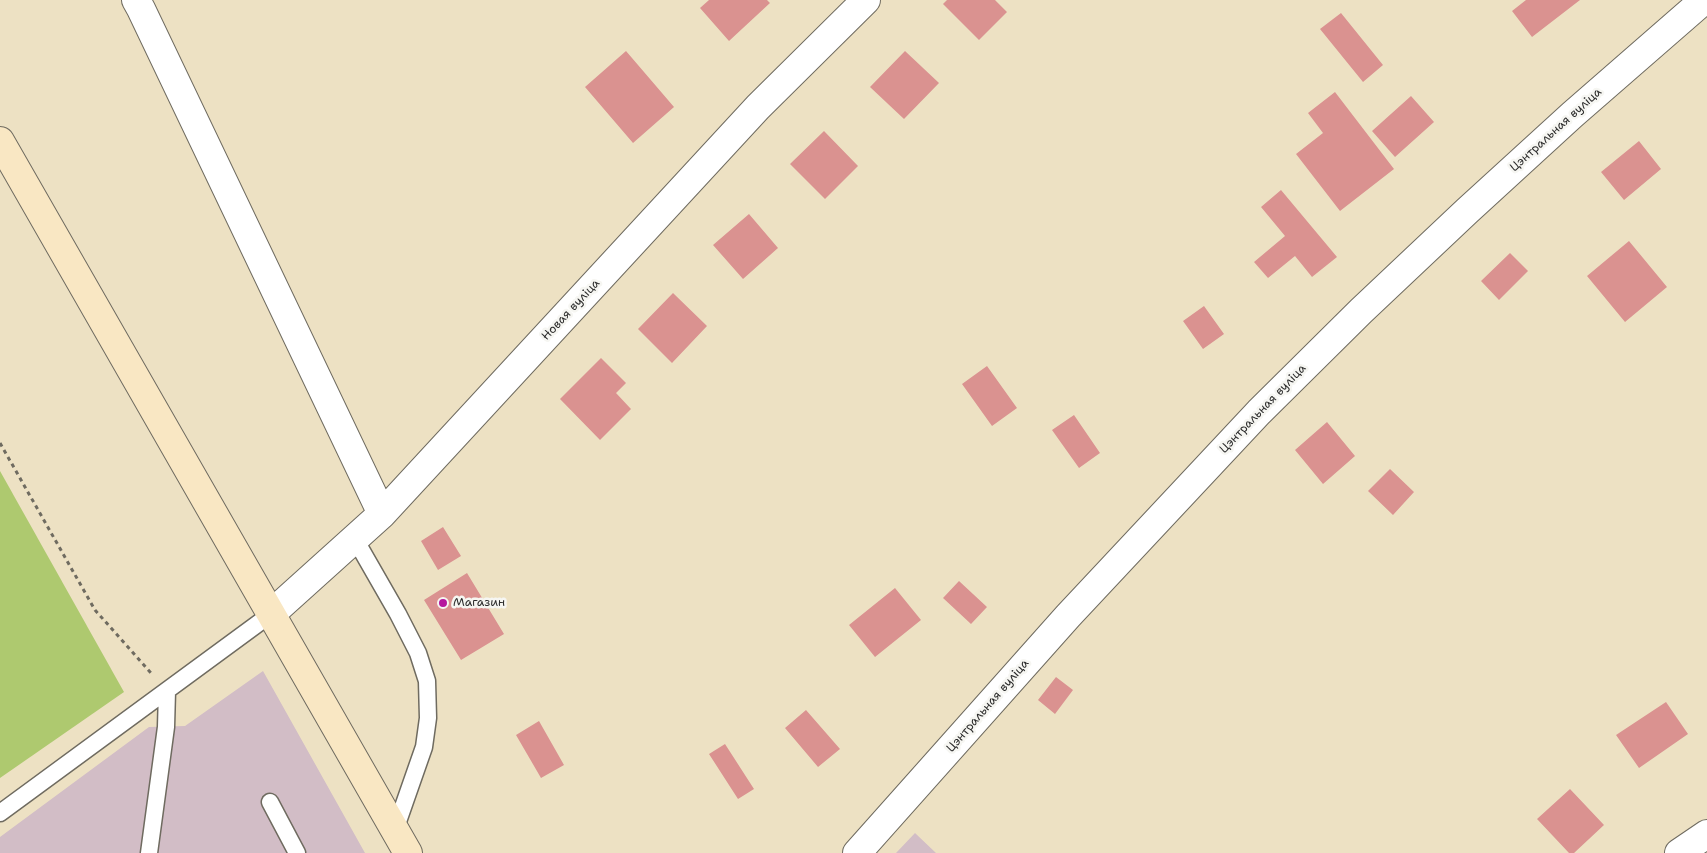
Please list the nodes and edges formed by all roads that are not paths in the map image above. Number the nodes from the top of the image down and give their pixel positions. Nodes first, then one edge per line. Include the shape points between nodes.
1 (866, 0) edge
2 (1704, 0) edge
3 (142, 3) edge
4 (0, 141) edge
5 (382, 514) junction
6 (354, 539) junction
7 (271, 614) junction
8 (167, 691) junction
9 (270, 802) dead end
10 (0, 813) edge
11 (395, 830) junction
12 (149, 853) edge
13 (297, 853) edge
14 (408, 853) edge
15 (857, 853) edge

1 - 5 street, Новая вуліца via 758,107
2 - 15 street, Цэнтральная вуліца via 1572,114 1361,311 1259,412 1068,616
3 - 5 street
4 - 7 main road
5 - 6 street, Новая вуліца
6 - 7 street, Новая вуліца
6 - 11 lane via 398,614 418,653 427,681 428,718 424,747
7 - 8 lane
7 - 11 main road
8 - 10 lane
8 - 12 lane via 166,727
9 - 13 lane
11 - 14 main road

